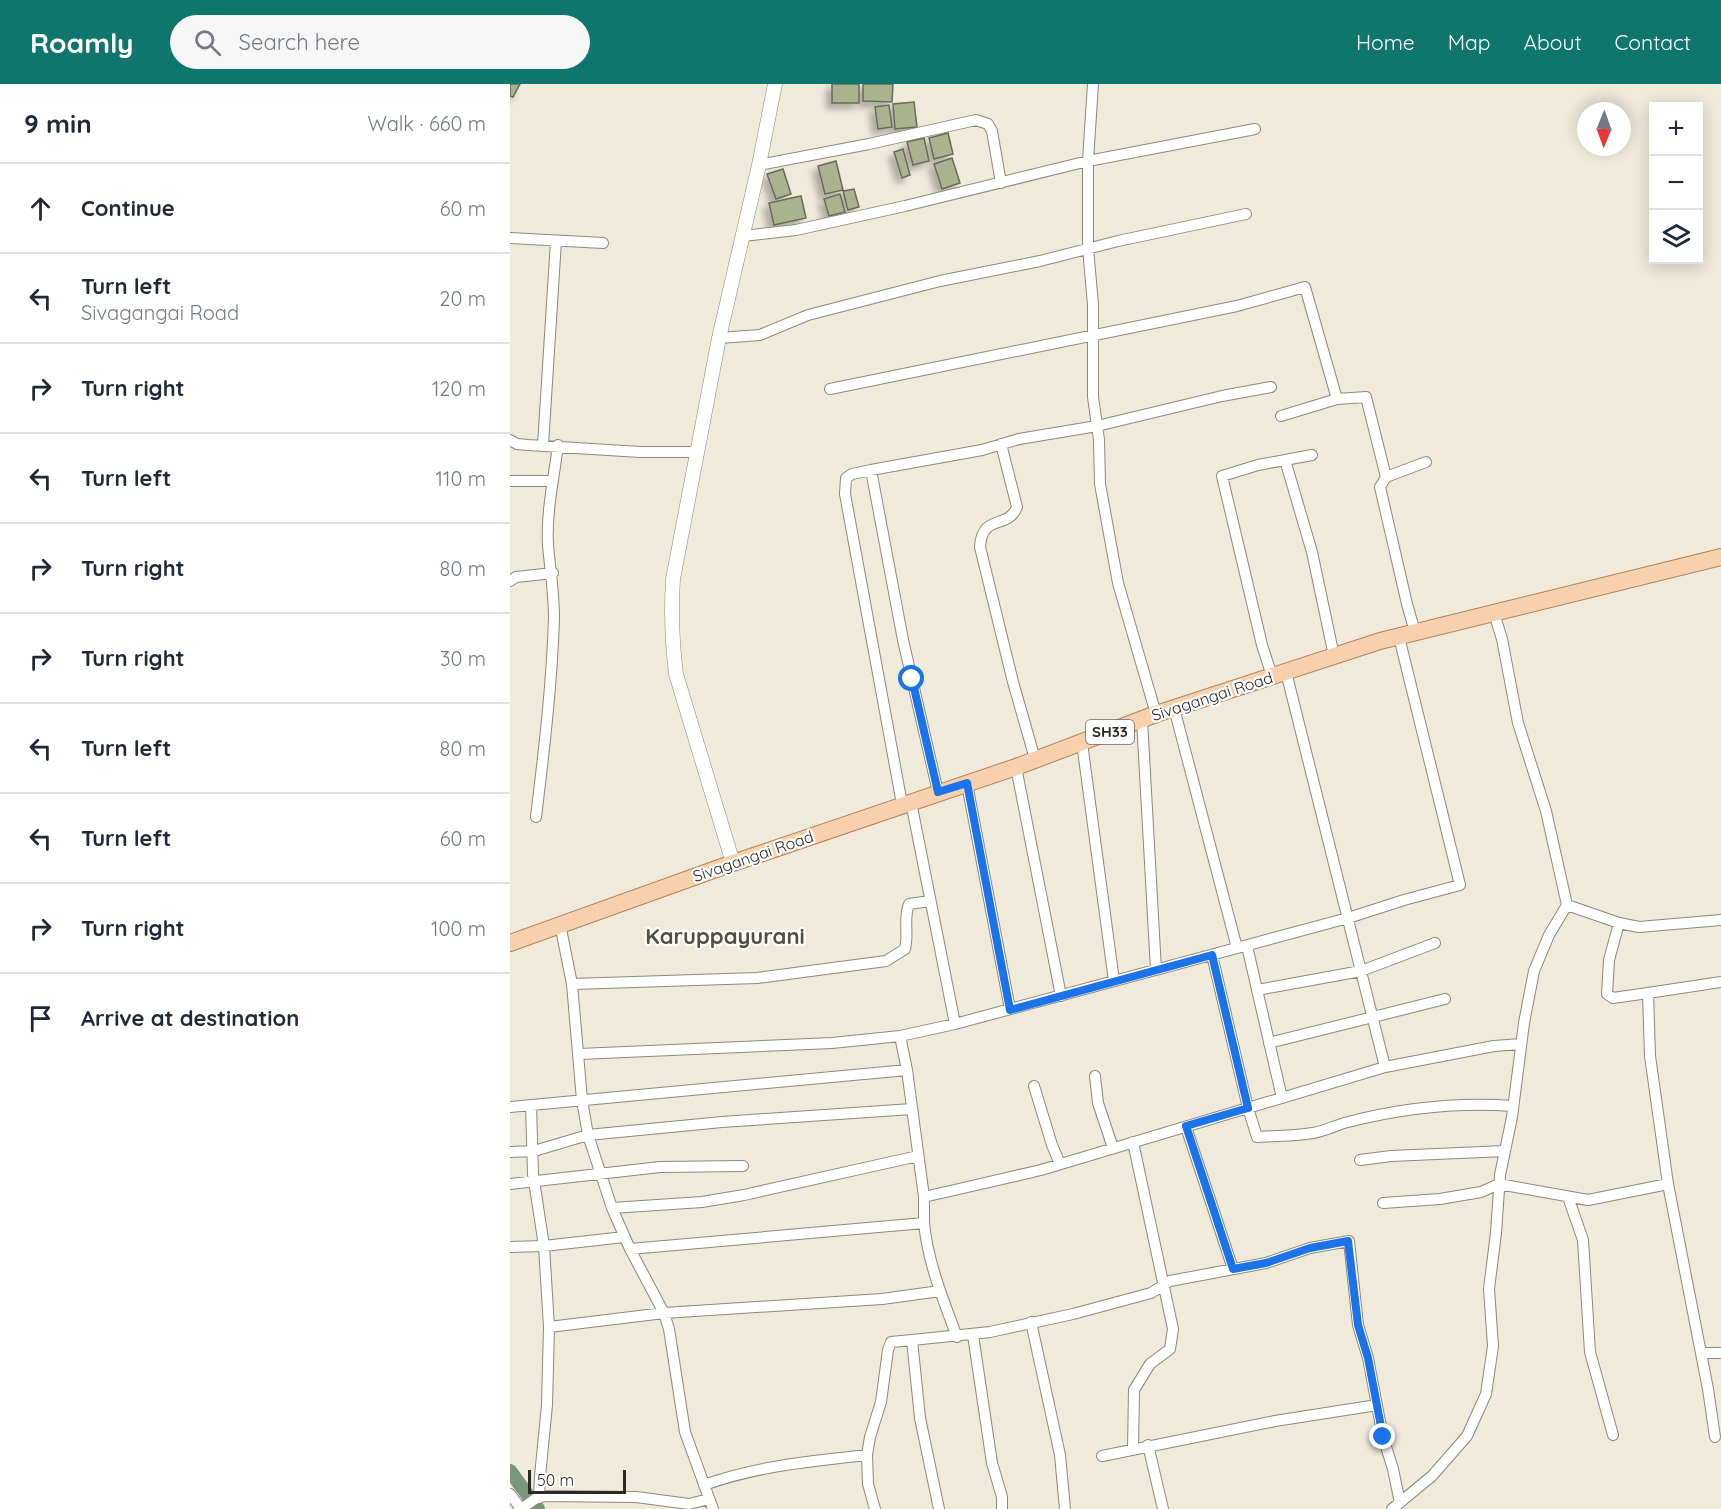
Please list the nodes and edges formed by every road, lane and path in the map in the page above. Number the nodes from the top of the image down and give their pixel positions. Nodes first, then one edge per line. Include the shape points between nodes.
1 (775, 84) edge
2 (1093, 84) edge
3 (1255, 129) dead end
4 (1088, 161) junction
5 (759, 165) junction
6 (1001, 183) junction
7 (1246, 214) dead end
8 (743, 236) junction
9 (510, 238) edge
10 (556, 241) junction
11 (603, 243) dead end
12 (1088, 248) junction
13 (1092, 335) junction
14 (719, 338) junction
15 (1271, 387) dead end
16 (831, 389) dead end
17 (1337, 399) junction
18 (1281, 416) dead end
19 (1097, 426) junction
20 (510, 440) edge
21 (1001, 444) junction
22 (543, 445) junction
23 (558, 445) junction
24 (698, 452) junction
25 (1312, 455) dead end
26 (1286, 460) junction
27 (1426, 462) dead end
28 (871, 470) junction
29 (1386, 477) junction
30 (510, 481) edge
31 (553, 481) junction
32 (1721, 557) edge
33 (553, 573) junction
34 (510, 581) edge
35 (1494, 613) junction
36 (1407, 634) junction
37 (1334, 656) junction
38 (1279, 674) junction
39 (1174, 708) junction
40 (1149, 717) junction
41 (1082, 743) junction
42 (1035, 759) junction
43 (1016, 767) junction
44 (967, 783) junction
45 (938, 792) junction
46 (907, 803) junction
47 (536, 817) dead end
48 (733, 863) junction
49 (930, 902) junction
50 (1567, 904) junction
51 (1347, 918) junction
52 (1721, 920) edge
53 (1619, 923) junction
54 (560, 924) junction
55 (510, 943) edge
56 (1435, 943) dead end
57 (1242, 947) junction
58 (1212, 955) junction
59 (1156, 970) junction
60 (1361, 970) junction
61 (1114, 981) junction
62 (1721, 982) edge
63 (572, 984) junction
64 (1257, 990) junction
65 (1648, 993) junction
66 (1061, 996) junction
67 (1445, 999) dead end
68 (1010, 1010) junction
69 (1372, 1018) junction
70 (955, 1024) junction
71 (900, 1036) junction
72 (1269, 1043) junction
73 (1521, 1044) junction
74 (579, 1054) junction
75 (1385, 1067) junction
76 (907, 1070) junction
77 (1095, 1076) dead end
78 (1035, 1086) dead end
79 (1282, 1098) junction
80 (582, 1100) junction
81 (531, 1105) junction
82 (1513, 1106) junction
83 (510, 1107) edge
84 (1248, 1108) junction
85 (912, 1109) junction
86 (1186, 1126) junction
87 (588, 1135) junction
88 (1133, 1142) junction
89 (1113, 1148) junction
90 (534, 1151) junction
91 (1505, 1151) junction
92 (510, 1152) edge
93 (918, 1156) junction
94 (1360, 1160) dead end
95 (1060, 1164) junction
96 (743, 1166) dead end
97 (600, 1175) junction
98 (535, 1181) junction
99 (510, 1184) edge
100 (1499, 1184) junction
101 (1668, 1184) junction
102 (924, 1197) junction
103 (1568, 1197) junction
104 (1383, 1203) dead end
105 (612, 1208) junction
106 (924, 1223) junction
107 (624, 1237) junction
108 (544, 1246) junction
109 (510, 1247) edge
110 (630, 1249) junction
111 (1233, 1269) junction
112 (1164, 1284) junction
113 (940, 1291) junction
114 (664, 1313) junction
115 (1031, 1322) junction
116 (549, 1327) junction
117 (973, 1335) junction
118 (957, 1337) junction
119 (912, 1340) junction
120 (1701, 1353) junction
121 (1721, 1353) edge
122 (1377, 1405) junction
123 (1613, 1435) dead end
124 (1715, 1437) dead end
125 (1148, 1445) junction
126 (1133, 1449) junction
127 (867, 1455) junction
128 (1101, 1456) dead end
129 (704, 1485) junction
130 (510, 1494) edge
131 (537, 1498) junction
132 (711, 1504) edge
133 (1396, 1506) edge
134 (875, 1509) edge
135 (939, 1509) edge
136 (1002, 1509) edge
137 (1065, 1509) edge
138 (1162, 1509) edge

1 - 5 street
2 - 4 street
3 - 4 street
4 - 6 street
4 - 12 street
5 - 6 street via 975,120 988,124 992,131
5 - 8 street
6 - 8 street via 796,230
7 - 12 street
8 - 14 street
9 - 10 street
10 - 11 street
10 - 22 street
12 - 13 street
12 - 14 street via 808,315 760,335
13 - 16 street
13 - 17 street via 1238,306 1305,287
13 - 19 street via 1092,397
14 - 24 street
15 - 19 street
17 - 18 street
17 - 29 street via 1366,397
19 - 21 street
19 - 40 street via 1100,484
20 - 22 street
21 - 28 street
21 - 42 street via 1017,507 1015,513 983,531 980,547
22 - 23 street
23 - 24 street
23 - 31 street
24 - 48 street via 674,579 672,644 676,674
25 - 26 street
26 - 37 street via 1312,552
26 - 38 street via 1222,476 1262,645
27 - 29 street
28 - 45 street via 903,640
28 - 46 street via 846,478 845,494
29 - 36 street via 1380,487 1407,604
30 - 31 street
31 - 33 street via 548,515
32 - 35 main road, Sivagangai Road / SH33
33 - 34 street
33 - 47 street via 547,719
35 - 36 main road, Sivagangai Road / SH33
35 - 50 street via 1518,723 1546,811
36 - 37 main road, Sivagangai Road / SH33
36 - 51 street via 1460,885
37 - 38 main road, Sivagangai Road / SH33
38 - 39 main road, Sivagangai Road / SH33
38 - 51 street
39 - 40 main road, Sivagangai Road / SH33
39 - 57 street
40 - 41 main road, Sivagangai Road / SH33
40 - 59 street
41 - 42 main road, Sivagangai Road / SH33
41 - 61 street
42 - 43 main road, Sivagangai Road / SH33
43 - 44 main road, Sivagangai Road / SH33
43 - 66 street
44 - 45 main road, Sivagangai Road / SH33
44 - 68 street
45 - 46 main road, Sivagangai Road / SH33
46 - 48 main road, Sivagangai Road / SH33
46 - 49 street
48 - 54 main road, Sivagangai Road / SH33
49 - 63 street via 909,904 905,949 886,961 757,978
49 - 70 street
50 - 53 street
50 - 73 street via 1534,971
51 - 57 street
51 - 60 street
52 - 53 street via 1639,927
53 - 65 street via 1609,960 1607,994 1613,998
54 - 55 main road, Sivagangai Road / SH33
54 - 63 street
56 - 60 street
57 - 58 street
57 - 64 street
58 - 59 street
58 - 84 street
59 - 61 street
60 - 64 street
60 - 69 street
61 - 66 street
62 - 65 street
63 - 74 street
64 - 72 street
65 - 101 street via 1650,1056
66 - 68 street
67 - 69 street
68 - 70 street
69 - 72 street
69 - 75 street
70 - 71 street
71 - 74 street
71 - 76 street
72 - 79 street
73 - 75 street
73 - 82 street
74 - 80 street
75 - 79 street
76 - 80 street
76 - 85 street
77 - 89 street via 1098,1103
78 - 95 street
79 - 84 street
80 - 81 street
80 - 87 street
81 - 83 street
81 - 90 street
82 - 84 street via 1480,1103 1427,1107 1313,1133 1257,1137
82 - 91 street
84 - 86 street
85 - 87 street
85 - 93 street
86 - 88 street
86 - 111 street
87 - 90 street
87 - 97 street
88 - 89 street
88 - 112 street
89 - 95 street
90 - 92 street
90 - 98 street
91 - 94 street
91 - 100 street
93 - 102 street
93 - 105 street via 744,1195
95 - 102 street
96 - 97 street via 660,1167
97 - 98 street
97 - 105 street
98 - 99 street
98 - 108 street
100 - 103 street
100 - 104 street via 1440,1199
100 - 133 street via 1489,1288 1493,1346 1486,1394 1467,1436 1432,1476
101 - 103 street via 1588,1200
101 - 120 street
102 - 106 street
103 - 123 street via 1583,1240 1590,1352
105 - 107 street
106 - 110 street
106 - 113 street
107 - 108 street
107 - 110 street
108 - 109 street
108 - 116 street
110 - 114 street
111 - 112 street
111 - 122 street via 1348,1241 1358,1325
112 - 115 street via 1151,1293
112 - 126 street via 1173,1329 1170,1349 1150,1364 1134,1390
113 - 114 street via 882,1299
113 - 118 street
114 - 116 street
114 - 129 street via 686,1432
115 - 117 street
115 - 137 street via 1060,1455
116 - 131 street via 547,1405
117 - 118 street
117 - 136 street
118 - 119 street
119 - 127 street via 890,1345
119 - 135 street via 920,1418
120 - 121 street
120 - 124 street
122 - 125 street
122 - 133 street
125 - 126 street
125 - 138 street
126 - 128 street
127 - 129 street via 774,1466
127 - 134 street via 868,1484
129 - 132 street
130 - 131 street via 521,1509
131 - 132 street via 636,1497

